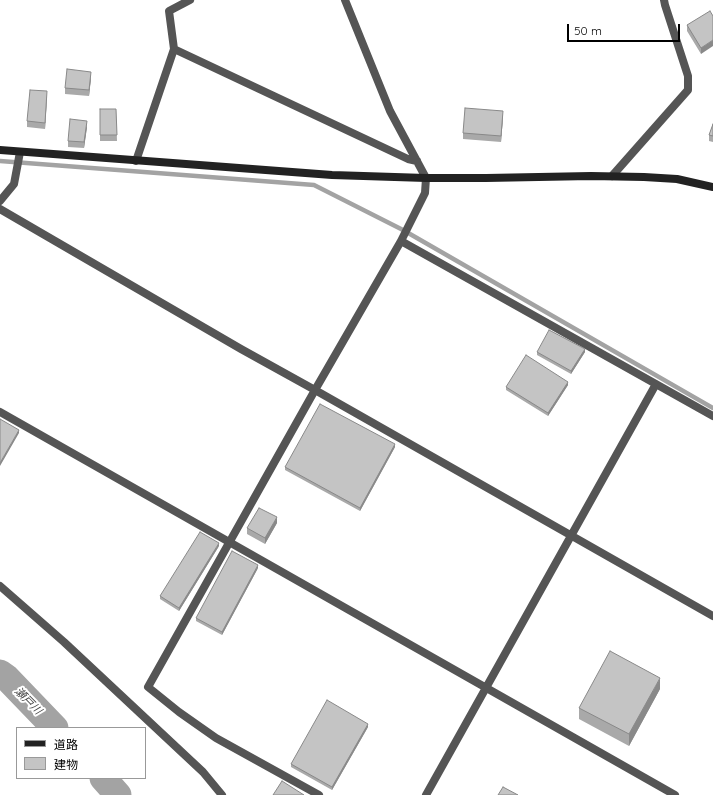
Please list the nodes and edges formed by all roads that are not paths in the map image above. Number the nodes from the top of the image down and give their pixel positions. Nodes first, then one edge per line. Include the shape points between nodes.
1 (190, 0) edge
2 (345, 0) edge
3 (664, 0) edge
4 (174, 49) junction
5 (0, 150) edge
6 (20, 152) junction
7 (136, 161) junction
8 (417, 161) junction
9 (612, 176) junction
10 (426, 178) junction
11 (713, 187) edge
12 (0, 201) edge
13 (0, 209) edge
14 (401, 241) junction
15 (656, 384) junction
16 (315, 390) junction
17 (0, 412) edge
18 (713, 416) edge
19 (572, 535) junction
20 (230, 543) junction
21 (0, 586) edge
22 (713, 616) edge
23 (486, 688) junction
24 (222, 795) edge
25 (319, 795) edge
26 (426, 795) edge
27 (675, 795) edge

1 - 4 street via 168,11
2 - 8 street via 390,111
3 - 9 street via 688,76 688,90
4 - 7 street
4 - 8 street
5 - 6 street
6 - 7 street
6 - 12 street via 14,184
7 - 10 street
8 - 10 street
9 - 10 street
9 - 11 street via 677,179
10 - 14 street via 425,193
13 - 16 street
14 - 15 street
14 - 16 street
15 - 18 street
15 - 19 street
16 - 19 street
16 - 20 street
17 - 20 street
19 - 22 street
19 - 23 street
20 - 23 street
20 - 25 street via 148,687 216,738
21 - 24 street via 64,642 197,767
23 - 26 street
23 - 27 street

